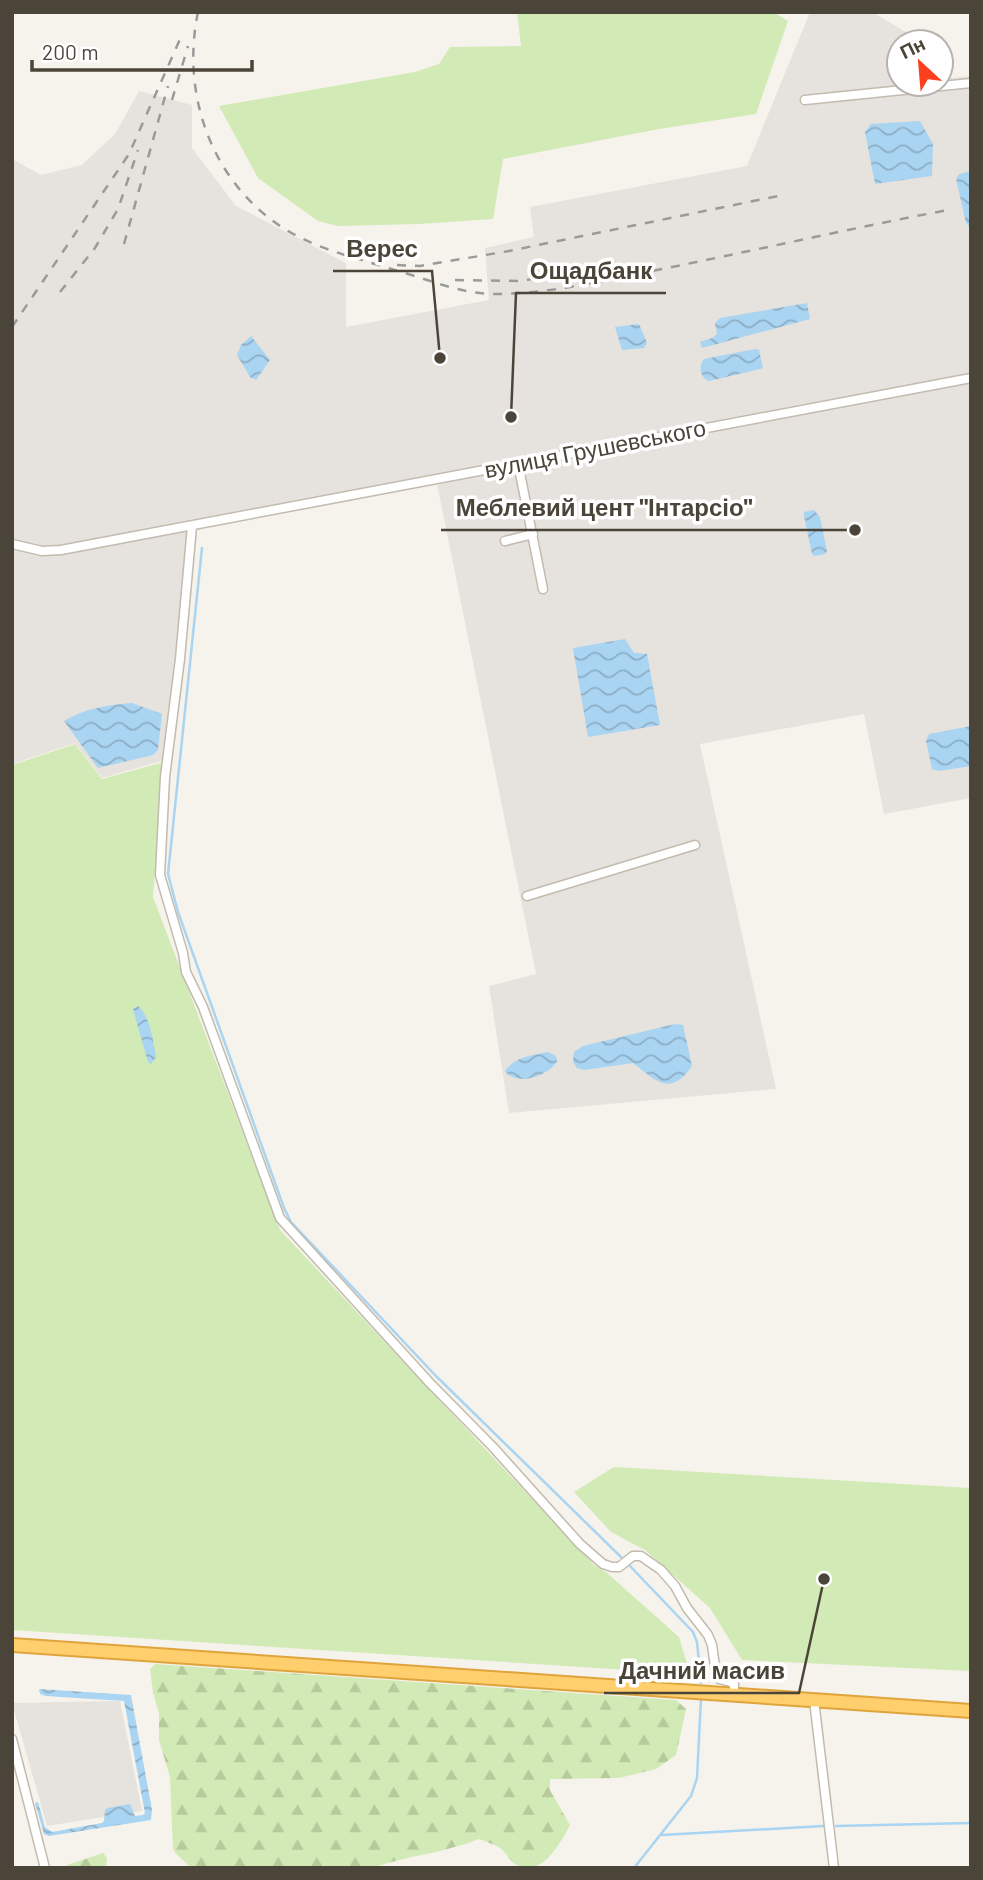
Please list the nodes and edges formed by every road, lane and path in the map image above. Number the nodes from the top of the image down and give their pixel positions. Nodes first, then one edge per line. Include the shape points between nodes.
1 (971, 83) edge
2 (805, 100) dead end
3 (971, 378) edge
4 (518, 463) junction
5 (192, 526) junction
6 (533, 534) junction
7 (505, 541) dead end
8 (12, 544) edge
9 (543, 589) dead end
10 (695, 845) dead end
11 (527, 896) dead end
12 (12, 1645) edge
13 (734, 1695) junction
14 (814, 1700) junction
15 (971, 1711) edge
16 (12, 1739) edge
17 (45, 1868) edge
18 (834, 1868) edge

1 - 2 street
3 - 4 street, вулиця Грушевського
4 - 5 street, вулиця Грушевського
4 - 6 street
5 - 8 street, вулиця Грушевського via 61,550
5 - 13 street via 166,768 160,875 186,972 280,1219 580,1544 612,1567 641,1556 661,1570 708,1635 716,1673 719,1679 734,1683
6 - 7 street
6 - 9 street
10 - 11 street
12 - 13 highway
13 - 14 highway
14 - 15 highway
14 - 18 street
16 - 17 street

